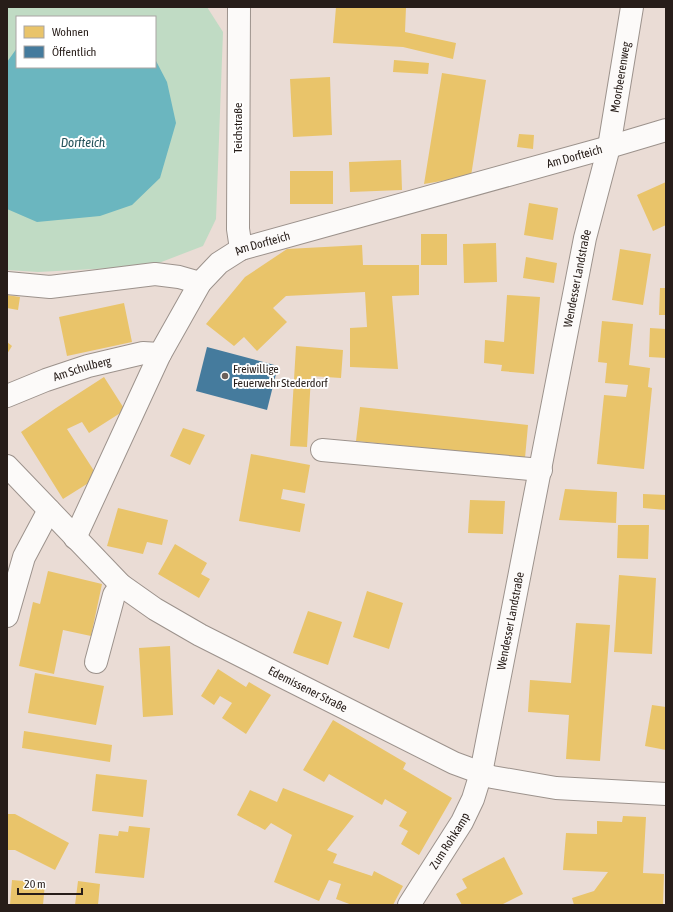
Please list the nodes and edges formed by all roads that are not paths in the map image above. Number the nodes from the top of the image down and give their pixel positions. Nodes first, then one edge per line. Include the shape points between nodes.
1 (239, 7) edge
2 (632, 7) edge
3 (666, 130) edge
4 (609, 147) junction
5 (241, 249) junction
6 (7, 283) edge
7 (200, 283) junction
8 (160, 354) junction
9 (7, 396) edge
10 (322, 450) dead end
11 (7, 466) edge
12 (540, 470) junction
13 (49, 510) junction
14 (75, 538) junction
15 (121, 585) junction
16 (7, 616) edge
17 (96, 662) dead end
18 (481, 773) junction
19 (666, 794) edge
20 (409, 905) edge

1 - 5 street, Teichstraße via 238,229
2 - 4 street, Moorbeerenweg
3 - 4 street
4 - 5 street, Am Dorfteich
4 - 12 street, Wendesser Landstraße via 585,238
5 - 7 street, Am Dorfteich via 219,263
6 - 7 street via 50,287 155,274
7 - 8 street, Am Dorfteich
8 - 9 street, Am Schulberg via 142,353 88,366
8 - 14 street, Am Dorfteich
10 - 12 street
11 - 13 street, Edemissener Straße
12 - 18 street, Wendesser Landstraße
13 - 14 street, Edemissener Straße
13 - 16 street via 24,557
14 - 15 street, Edemissener Straße
15 - 17 street via 114,595
15 - 18 street, Edemissener Straße via 200,635 454,763
18 - 19 street, Edemissener Straße via 556,788
18 - 20 street, Zum Rohkamp via 462,822

